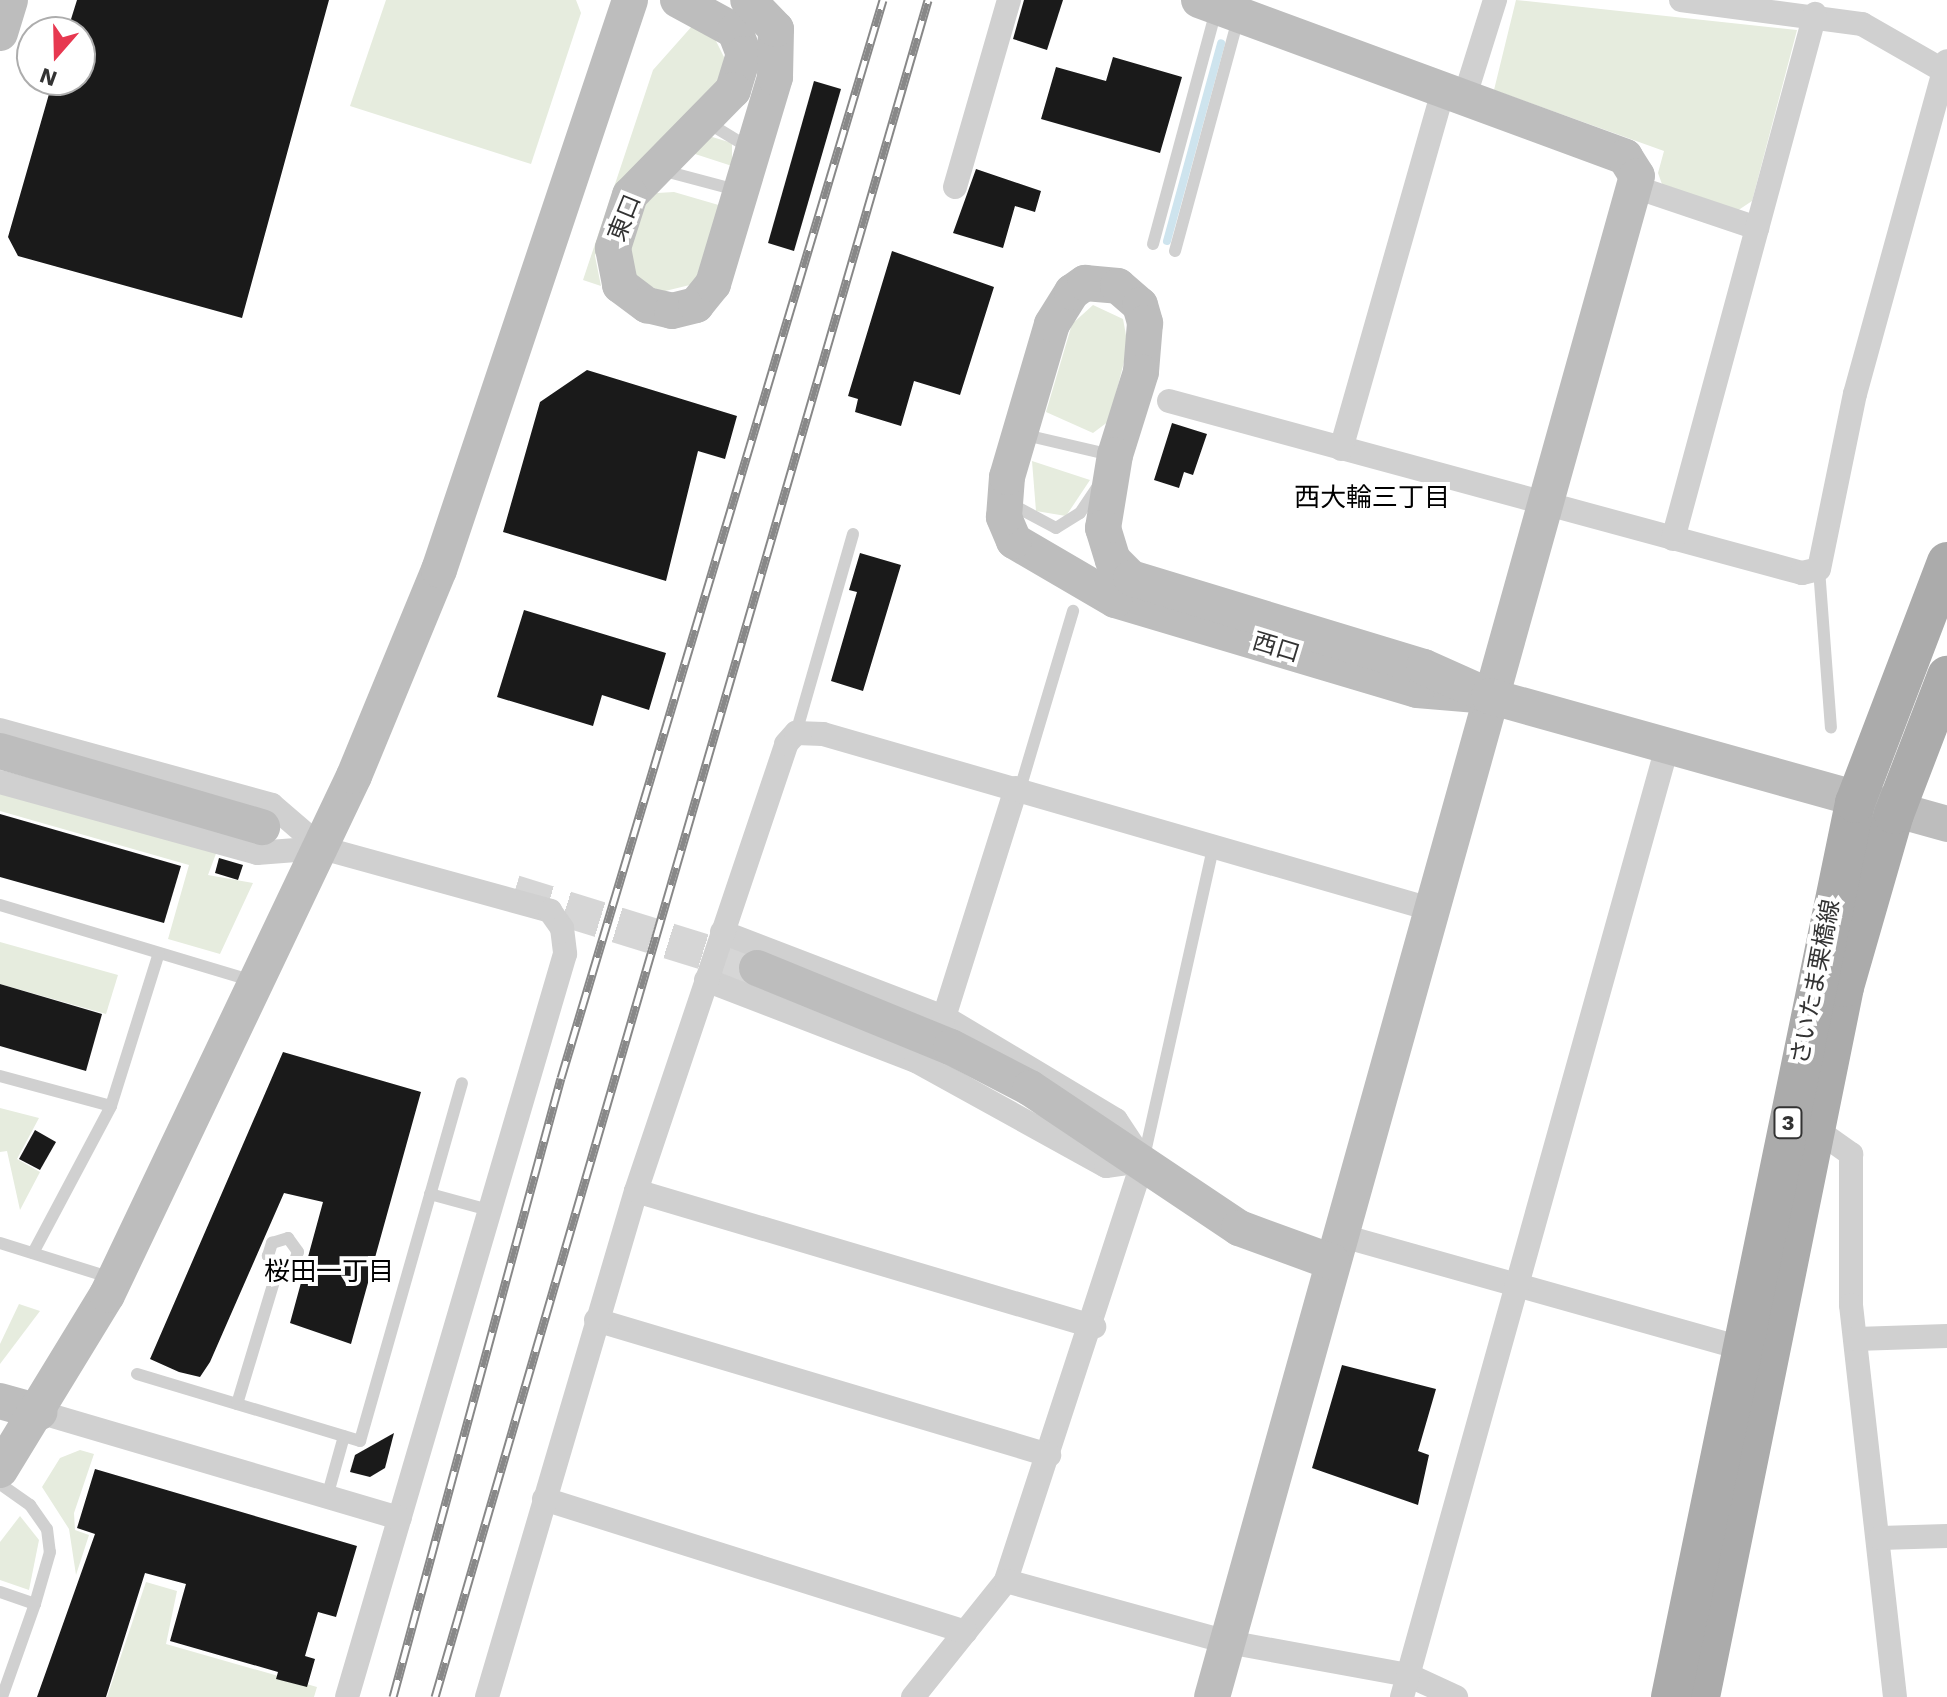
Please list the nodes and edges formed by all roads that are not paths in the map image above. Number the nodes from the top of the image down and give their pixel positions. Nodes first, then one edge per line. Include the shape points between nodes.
1 (10, 0) edge
2 (630, 0) edge
3 (678, 0) edge
4 (748, 0) edge
5 (1009, 0) edge
6 (1495, 0) edge
7 (1681, 0) edge
8 (1223, 4) edge
9 (1815, 14) junction
10 (0, 33) edge
11 (1945, 77) edge
12 (1453, 95) junction
13 (699, 125) junction
14 (753, 153) junction
15 (654, 170) junction
16 (955, 187) dead end
17 (1635, 187) junction
18 (741, 191) junction
19 (1757, 228) junction
20 (1153, 244) dead end
21 (1175, 251) dead end
22 (1169, 401) dead end
23 (1020, 433) junction
24 (1341, 449) junction
25 (1115, 455) junction
26 (1004, 499) junction
27 (1542, 505) junction
28 (853, 534) dead end
29 (1673, 539) junction
30 (1947, 562) edge
31 (1819, 569) junction
32 (1073, 611) dead end
33 (1947, 676) edge
34 (1489, 696) junction
35 (1831, 728) dead end
36 (0, 730) edge
37 (796, 733) junction
38 (1667, 747) junction
39 (0, 751) edge
40 (0, 782) edge
41 (1018, 788) junction
42 (1855, 803) junction
43 (1894, 814) junction
44 (1947, 824) edge
45 (262, 827) dead end
46 (1214, 845) junction
47 (322, 848) junction
48 (0, 905) edge
49 (1430, 909) junction
50 (722, 932) junction
51 (159, 953) junction
52 (757, 968) tunnel mouth
53 (706, 980) junction
54 (257, 982) junction
55 (944, 1017) junction
56 (0, 1076) edge
57 (462, 1083) dead end
58 (111, 1106) junction
59 (1817, 1130) junction
60 (1143, 1161) junction
61 (636, 1191) junction
62 (430, 1194) junction
63 (489, 1210) junction
64 (0, 1243) edge
65 (1336, 1249) junction
66 (33, 1253) junction
67 (278, 1268) dead end
68 (115, 1280) junction
69 (1517, 1287) junction
70 (596, 1320) junction
71 (1094, 1327) junction
72 (1947, 1336) edge
73 (1856, 1339) junction
74 (1742, 1348) junction
75 (137, 1374) dead end
76 (0, 1401) edge
77 (237, 1404) junction
78 (39, 1412) junction
79 (344, 1436) junction
80 (1049, 1455) junction
81 (0, 1470) edge
82 (0, 1484) edge
83 (327, 1497) junction
84 (544, 1499) junction
85 (400, 1518) junction
86 (1947, 1536) edge
87 (1880, 1538) junction
88 (1006, 1581) junction
89 (0, 1592) edge
90 (35, 1604) junction
91 (966, 1632) junction
92 (1228, 1642) junction
93 (1405, 1686) edge
94 (2, 1697) edge
95 (347, 1697) edge
96 (487, 1697) edge
97 (913, 1697) edge
98 (1212, 1697) edge
99 (1456, 1697) edge
100 (1671, 1697) edge
101 (1700, 1697) edge
102 (1895, 1697) edge

1 - 10 street
2 - 47 street via 429,597
3 - 13 street, 東口 via 735,31 744,54 740,80
4 - 14 street, 東口 via 771,18 780,40
5 - 16 street
6 - 12 street
7 - 9 street
8 - 12 street
8 - 20 lane
8 - 21 lane
9 - 11 street via 1862,24
9 - 19 street
11 - 31 street via 1855,394
12 - 17 street via 1625,157 1636,168
12 - 24 street
13 - 14 lane via 720,126
13 - 15 street, 東口
14 - 18 street, 東口
15 - 18 lane
15 - 18 street, 東口 via 630,195 610,258 620,285 659,309 686,309 705,298
17 - 19 street
17 - 27 street
19 - 29 street
22 - 24 street
23 - 25 lane
23 - 25 street, 西口 via 1061,305 1085,283 1102,282 1131,294 1145,323 1141,372
23 - 26 street, 西口
24 - 27 street
25 - 26 lane via 1069,524 1039,525
25 - 34 street, 西口 via 1105,546 1131,578 1424,667
26 - 34 street, 西口 via 1014,541 1115,600 1417,690
27 - 29 street
27 - 34 street
28 - 37 lane
29 - 31 street via 1802,573
30 - 42 main road, さいたま栗橋線 / 3
31 - 35 lane
32 - 41 lane
33 - 43 main road, さいたま栗橋線 / 3
34 - 38 street
34 - 49 street
36 - 47 street via 272,805
37 - 41 street via 823,734
37 - 50 street via 786,744
38 - 42 street
38 - 69 street
39 - 45 street
40 - 47 street via 257,853
41 - 46 street
41 - 55 street
42 - 43 street
42 - 74 main road, さいたま栗橋線 / 3
43 - 44 street
43 - 59 main road, さいたま栗橋線 / 3 via 1844,987
46 - 49 street
46 - 60 lane
47 - 54 street
47 - 63 street via 550,911 562,928 565,954
48 - 51 lane
49 - 65 street
50 - 53 street
50 - 55 street
51 - 54 lane
51 - 58 lane
52 - 60 street via 951,1047
53 - 60 street via 916,1061 1106,1166
53 - 61 street
54 - 68 street
55 - 60 street via 1116,1120
56 - 58 lane
57 - 62 lane
58 - 66 lane
59 - 73 street via 1851,1154
59 - 101 main road, さいたま栗橋線 / 3
60 - 65 street via 1239,1228
60 - 71 street
61 - 70 street
61 - 71 street
62 - 63 lane
62 - 79 lane via 360,1441
63 - 85 street
64 - 66 lane
65 - 69 street
65 - 92 street
66 - 68 lane
67 - 77 lane
68 - 78 street
69 - 74 street
69 - 93 street
70 - 80 street
70 - 84 street
71 - 80 street
72 - 73 street
73 - 87 street
74 - 100 main road, さいたま栗橋線 / 3
75 - 77 lane
76 - 78 street
77 - 79 lane
78 - 81 street
78 - 83 street
79 - 83 lane
80 - 88 street
82 - 90 lane via 47,1529 48,1567
83 - 85 street
84 - 91 street
84 - 96 street
85 - 95 street
86 - 87 street
87 - 102 street
88 - 91 street
88 - 92 street
89 - 90 lane
90 - 94 lane
91 - 97 street
92 - 93 street
92 - 98 street
93 - 99 street

